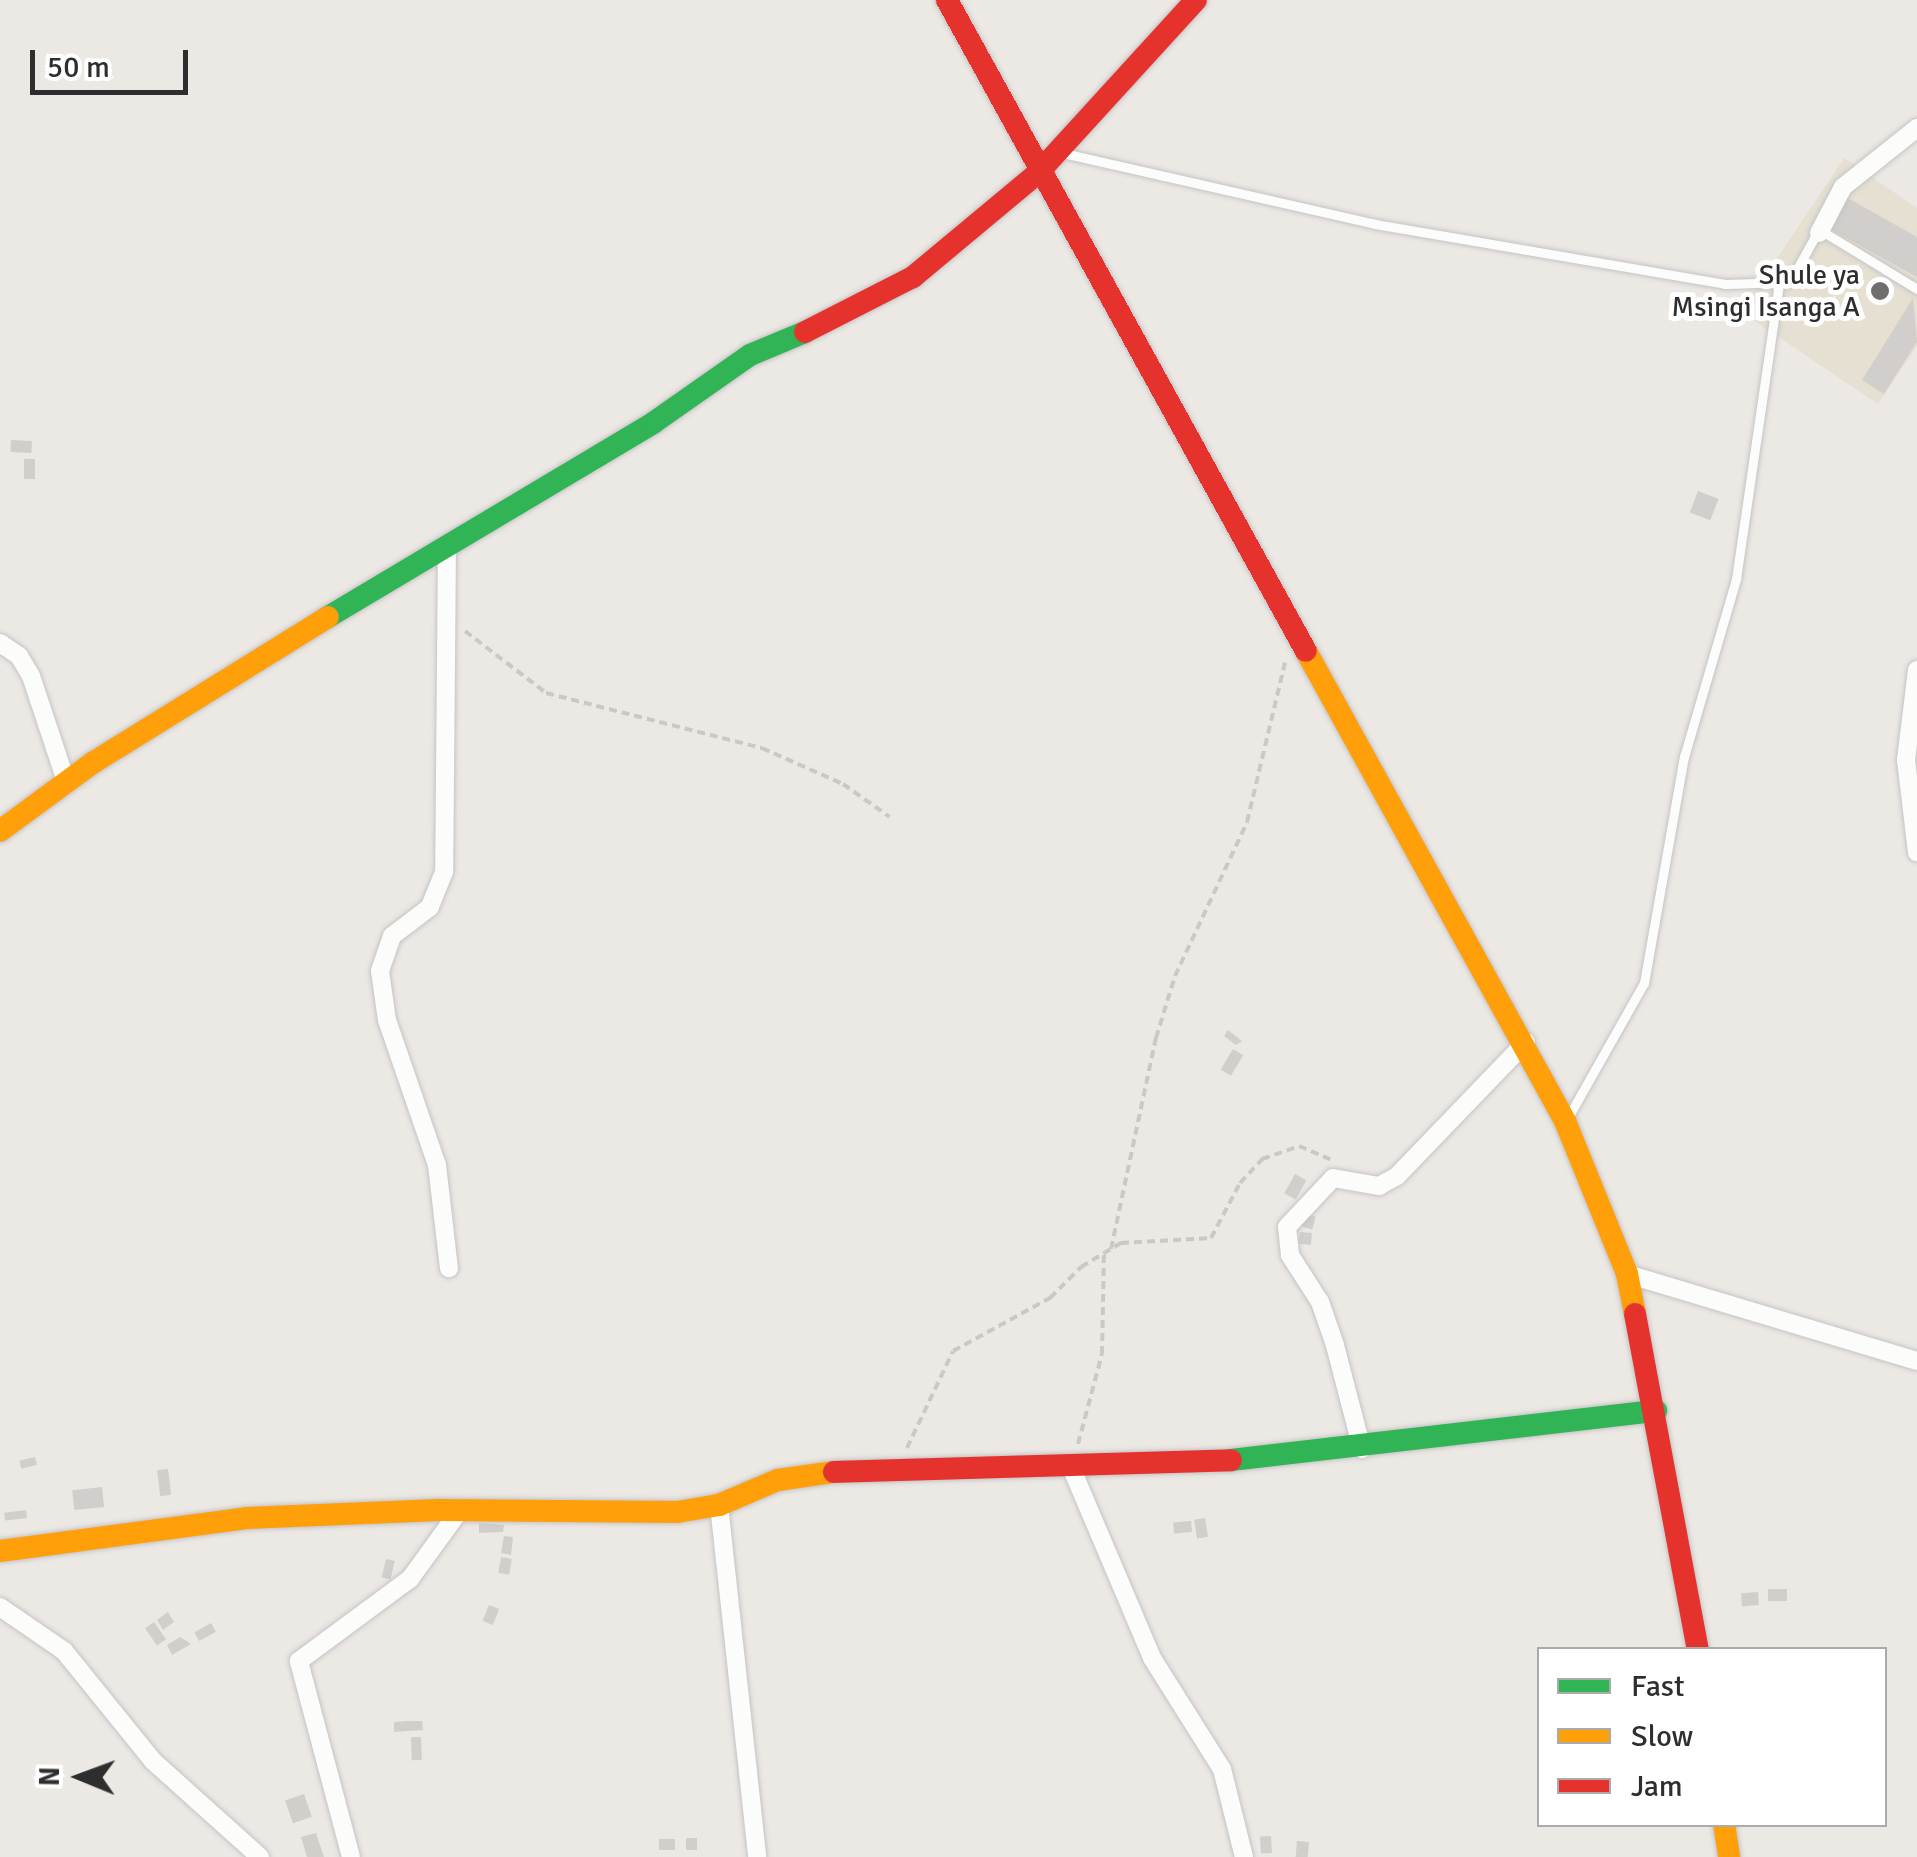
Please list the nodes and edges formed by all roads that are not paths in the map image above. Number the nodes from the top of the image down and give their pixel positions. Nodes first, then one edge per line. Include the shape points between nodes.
1 (947, 0) edge
2 (1196, 0) edge
3 (1917, 128) edge
4 (1056, 152) junction
5 (1038, 173) junction
6 (1820, 233) junction
7 (1779, 286) junction
8 (1917, 289) edge
9 (447, 546) junction
10 (0, 644) edge
11 (1917, 670) edge
12 (66, 781) junction
13 (0, 831) edge
14 (1917, 852) edge
15 (1526, 1042) junction
16 (1565, 1121) junction
17 (449, 1268) dead end
18 (1627, 1274) junction
19 (1917, 1361) edge
20 (1656, 1411) junction
21 (1362, 1450) junction
22 (1071, 1467) junction
23 (719, 1505) junction
24 (460, 1510) junction
25 (0, 1551) edge
26 (0, 1607) edge
27 (1697, 1647) edge
28 (1724, 1827) edge
29 (260, 1857) edge
30 (351, 1857) edge
31 (757, 1857) edge
32 (1244, 1857) edge
33 (1729, 1857) edge

1 - 5 street
2 - 4 street
3 - 6 street via 1843,187
4 - 5 street
4 - 7 lane via 1574,263
5 - 9 street via 913,277 862,308 750,355 653,423
5 - 15 street
6 - 7 lane via 1798,274
6 - 8 lane
7 - 16 lane via 1736,579 1684,758 1644,983
9 - 12 street
9 - 17 street via 442,882 430,907 392,936 380,971 387,1020 437,1166
10 - 12 street via 31,676
11 - 14 street via 1906,760
12 - 13 street
15 - 16 street
15 - 21 street via 1397,1176 1378,1186 1333,1178 1296,1210 1286,1239 1320,1302
16 - 18 street
18 - 19 street
18 - 20 street
20 - 21 street
20 - 27 street
21 - 22 street
22 - 23 street via 778,1480
22 - 32 street via 1152,1658 1222,1769
23 - 24 street via 677,1512
23 - 31 street
24 - 25 street via 246,1518
24 - 30 street via 410,1579 299,1661
26 - 29 street via 64,1651 153,1761
28 - 33 street

